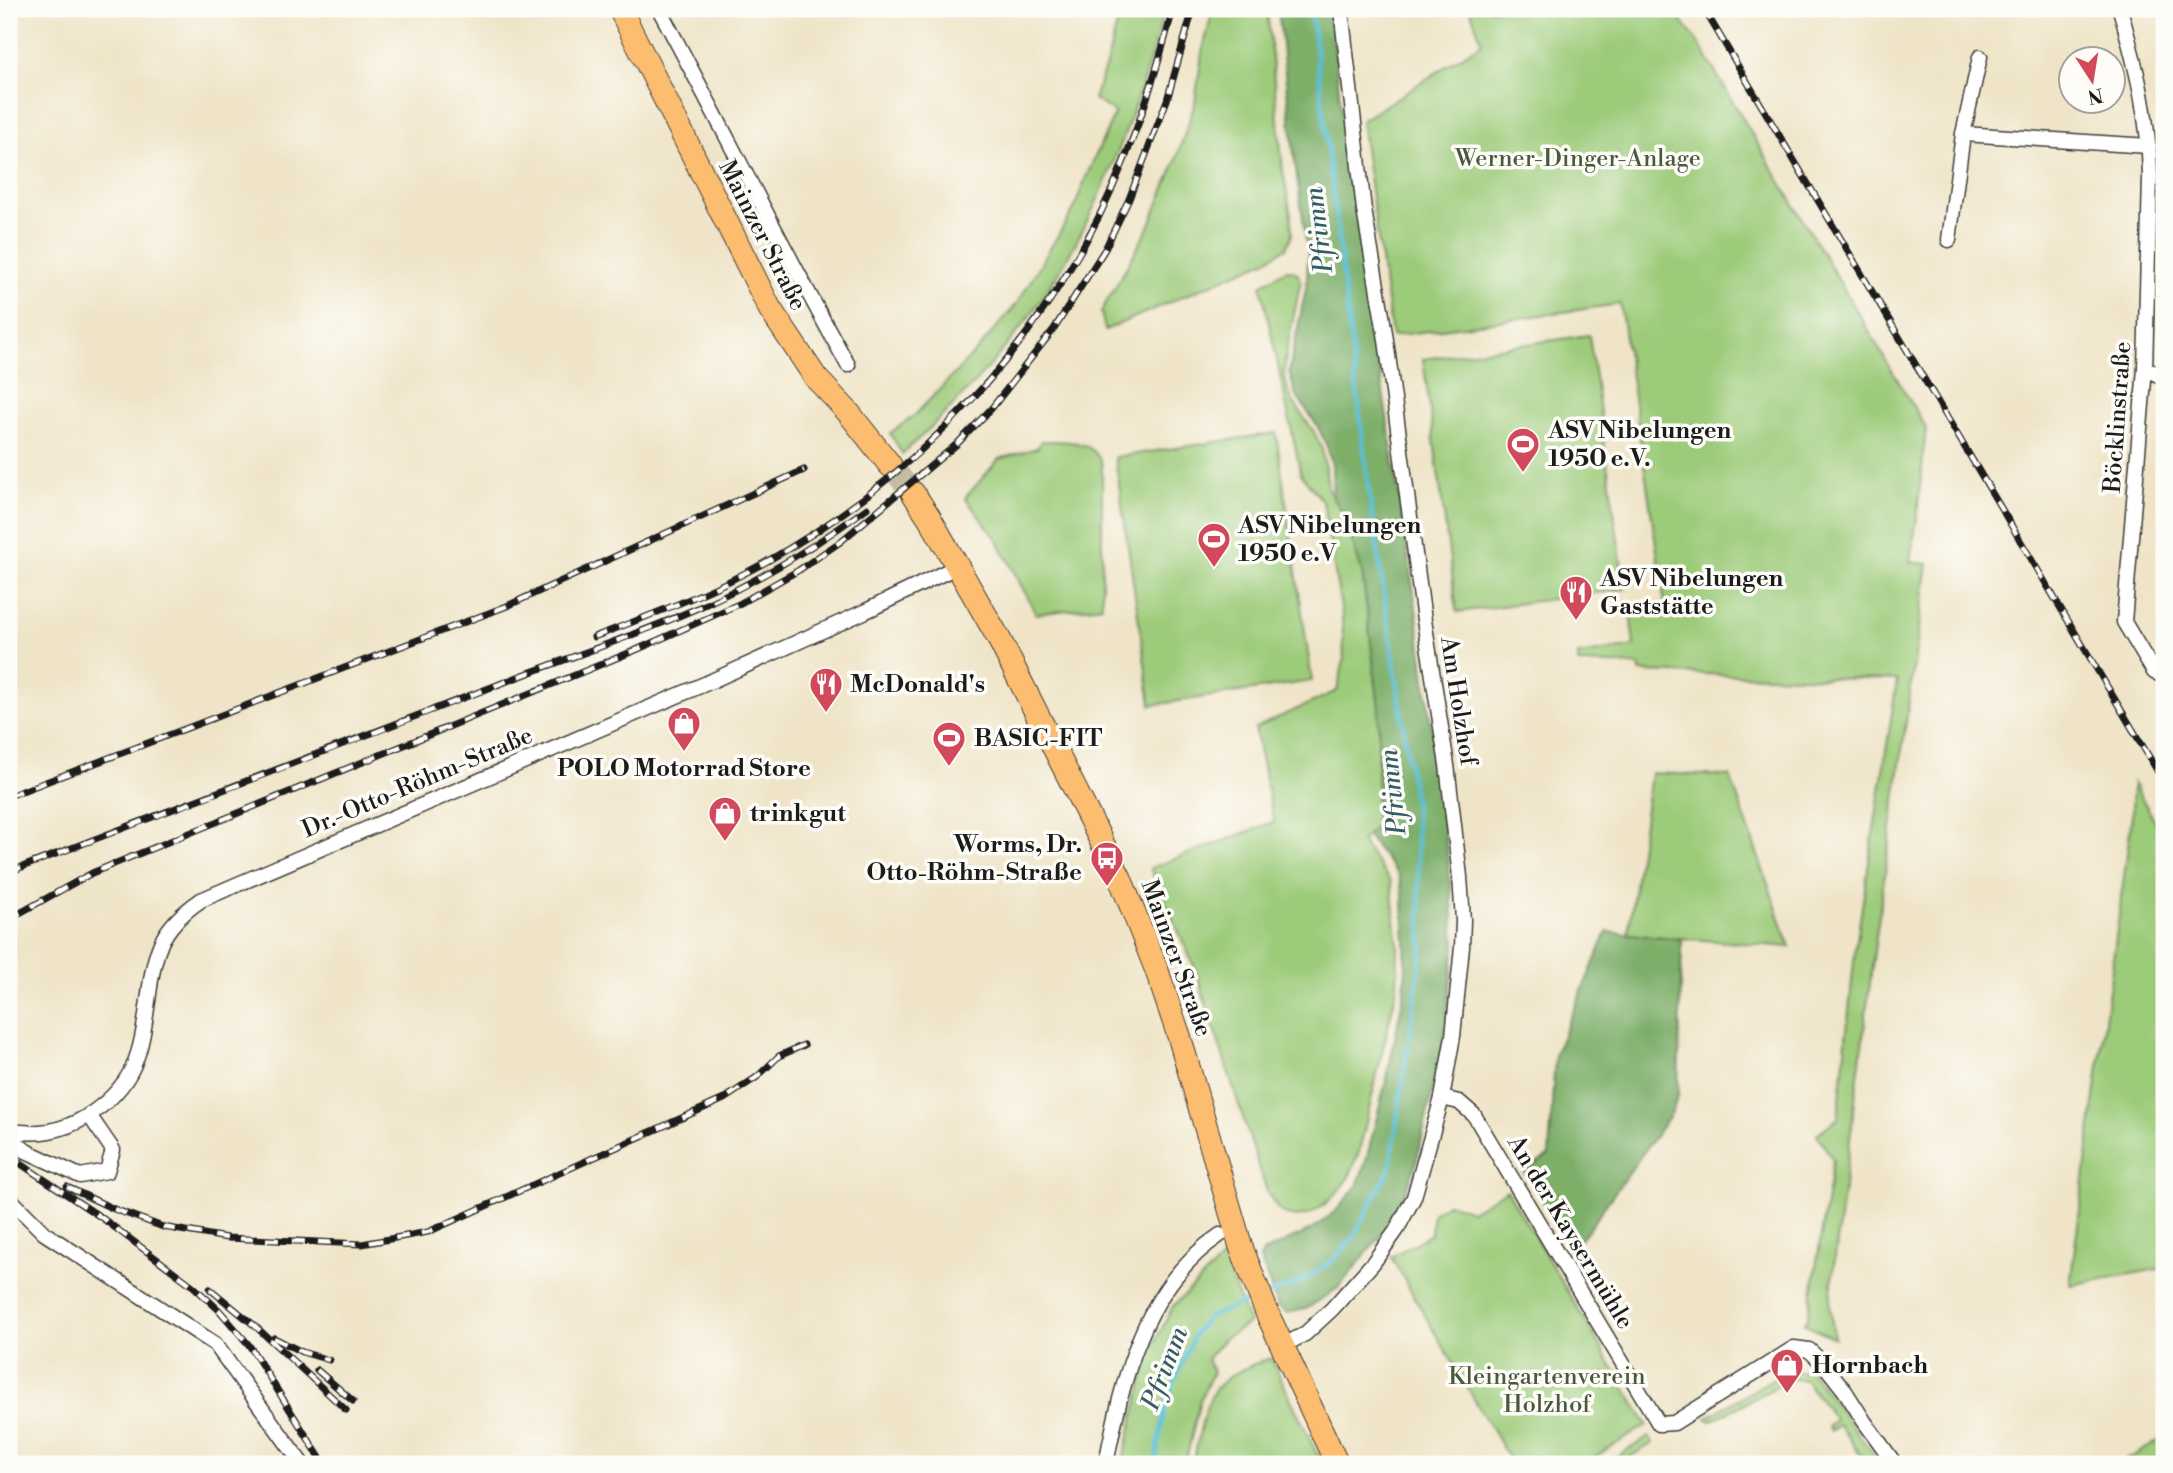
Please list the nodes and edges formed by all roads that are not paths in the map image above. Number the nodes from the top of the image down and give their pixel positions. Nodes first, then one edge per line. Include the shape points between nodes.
1 (620, 9) edge
2 (659, 9) edge
3 (1341, 9) edge
4 (2120, 9) edge
5 (1980, 57) dead end
6 (1963, 134) junction
7 (2154, 150) edge
8 (1949, 240) dead end
9 (848, 365) dead end
10 (2145, 368) junction
11 (2164, 378) edge
12 (890, 465) tunnel mouth
13 (913, 493) tunnel mouth
14 (958, 566) junction
15 (2164, 676) edge
16 (1441, 1098) junction
17 (89, 1115) junction
18 (9, 1130) edge
19 (9, 1136) edge
20 (9, 1198) edge
21 (1228, 1232) junction
22 (1282, 1346) junction
23 (302, 1464) edge
24 (1106, 1464) edge
25 (1337, 1464) edge
26 (1895, 1464) edge

1 - 12 main road, Mainzer Straße via 770,309 816,378
2 - 9 street, Mainzer Straße
3 - 16 street, Am Holzhof via 1364,210 1460,877 1462,947
4 - 7 street, Böcklinstraße
5 - 6 street
6 - 7 street
6 - 8 street
7 - 10 street, Böcklinstraße
10 - 11 street
10 - 15 street, Böcklinstraße via 2124,622 2154,672
13 - 14 main road, Mainzer Straße
14 - 17 street, Dr.-Otto-Röhm-Straße via 706,683 201,900 177,920 162,942 134,1069
14 - 21 main road, Mainzer Straße via 1120,878 1179,1036
16 - 22 street, Am Holzhof via 1414,1197 1396,1231 1332,1309 1306,1335
16 - 26 street, An der Kaysermühle via 1458,1102 1474,1115 1660,1424 1674,1423 1794,1348 1809,1350 1845,1391
17 - 18 street, Dr.-Otto-Röhm-Straße via 45,1132
17 - 19 street via 113,1150 107,1171 80,1176 26,1152
20 - 23 street via 44,1233 215,1344
21 - 22 main road, Mainzer Straße via 1241,1247
21 - 24 street via 1191,1258 1160,1297 1144,1327
22 - 25 main road, Mainzer Straße

